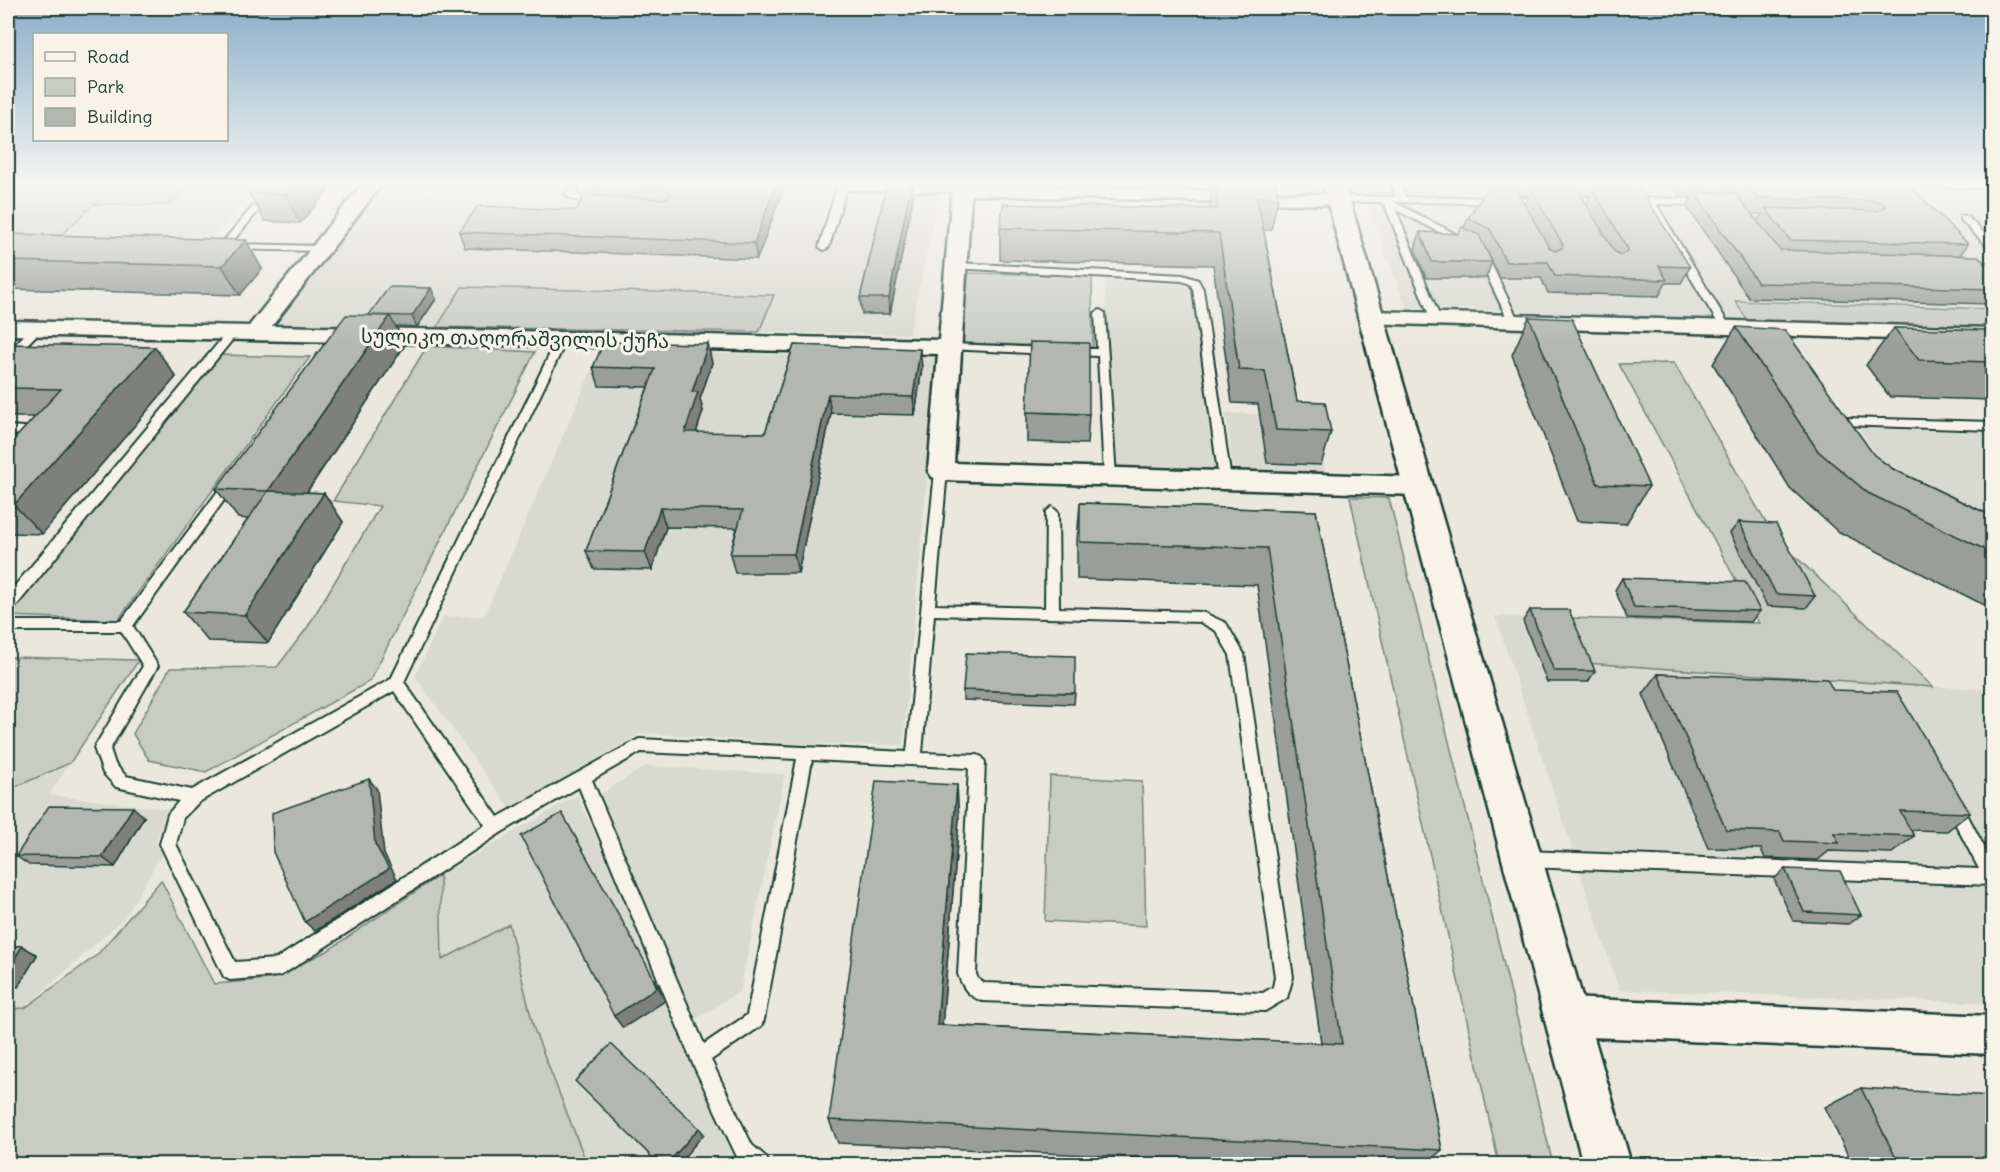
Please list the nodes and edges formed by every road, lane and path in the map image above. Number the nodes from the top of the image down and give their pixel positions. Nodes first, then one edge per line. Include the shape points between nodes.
1 (230, 239) edge
2 (329, 239) edge
3 (826, 239) edge
4 (959, 239) edge
5 (1349, 239) edge
6 (1401, 239) edge
7 (1460, 239) edge
8 (1672, 239) edge
9 (211, 247) edge
10 (223, 247) junction
11 (824, 247) dead end
12 (321, 249) junction
13 (957, 266) junction
14 (1100, 313) dead end
15 (1371, 318) junction
16 (1436, 320) junction
17 (1514, 322) junction
18 (8, 328) edge
19 (37, 328) junction
20 (1726, 328) junction
21 (244, 332) junction
22 (1992, 335) edge
23 (562, 339) junction
24 (951, 347) junction
25 (1102, 353) junction
26 (8, 358) edge
27 (1992, 426) edge
28 (8, 430) edge
29 (1856, 438) edge
30 (33, 445) edge
31 (242, 466) edge
32 (941, 471) junction
33 (1110, 477) junction
34 (1225, 480) junction
35 (1418, 486) junction
36 (1052, 512) dead end
37 (12, 593) edge
38 (8, 606) edge
39 (928, 610) junction
40 (1052, 613) junction
41 (8, 626) edge
42 (125, 626) junction
43 (396, 683) junction
44 (807, 753) junction
45 (914, 759) junction
46 (583, 777) junction
47 (1948, 795) edge
48 (193, 797) junction
49 (496, 827) junction
50 (1522, 859) junction
51 (1566, 1017) junction
52 (1992, 1035) edge
53 (700, 1057) junction
54 (759, 1164) edge
55 (1607, 1164) edge

1 - 10 lane
2 - 12 street
3 - 11 lane
4 - 13 street
5 - 15 street
6 - 16 lane
7 - 17 lane via 1479,248
8 - 20 lane
9 - 10 lane
10 - 12 lane
12 - 21 street
13 - 24 street
13 - 34 lane via 1183,278 1194,282
14 - 25 lane
15 - 16 street
15 - 35 street
16 - 17 street
17 - 20 street via 1562,328
18 - 19 street, სულიკო თაღორაშვილის ქუჩა
19 - 21 street, სულიკო თაღორაშვილის ქუჩა
19 - 26 lane
20 - 22 street via 1783,334
21 - 23 street, სულიკო თაღორაშვილის ქუჩა via 335,340
21 - 37 lane
23 - 24 street, სულიკო თაღორაშვილის ქუჩა
23 - 43 lane
24 - 25 lane
24 - 32 street
25 - 33 lane
27 - 29 lane via 1841,417
28 - 30 lane via 41,432
31 - 42 lane
32 - 33 street
32 - 39 lane
33 - 34 street
34 - 35 street
35 - 50 street
36 - 40 lane
37 - 38 lane
39 - 40 lane
39 - 45 lane
40 - 45 lane via 1202,617 1221,627 1232,645 1237,654 1284,977 1281,992 1265,1002 982,992 971,985 967,974 977,762
41 - 42 lane
42 - 48 lane via 151,666 102,748 108,768 122,782
43 - 48 lane
43 - 49 lane
44 - 45 lane
44 - 46 lane via 639,745
44 - 53 lane via 755,1020
46 - 49 lane
46 - 53 lane
47 - 50 lane via 1992,877
48 - 49 lane via 176,814 168,844 230,971 279,967
50 - 51 street
51 - 52 street
51 - 55 street
53 - 54 lane via 745,1152

